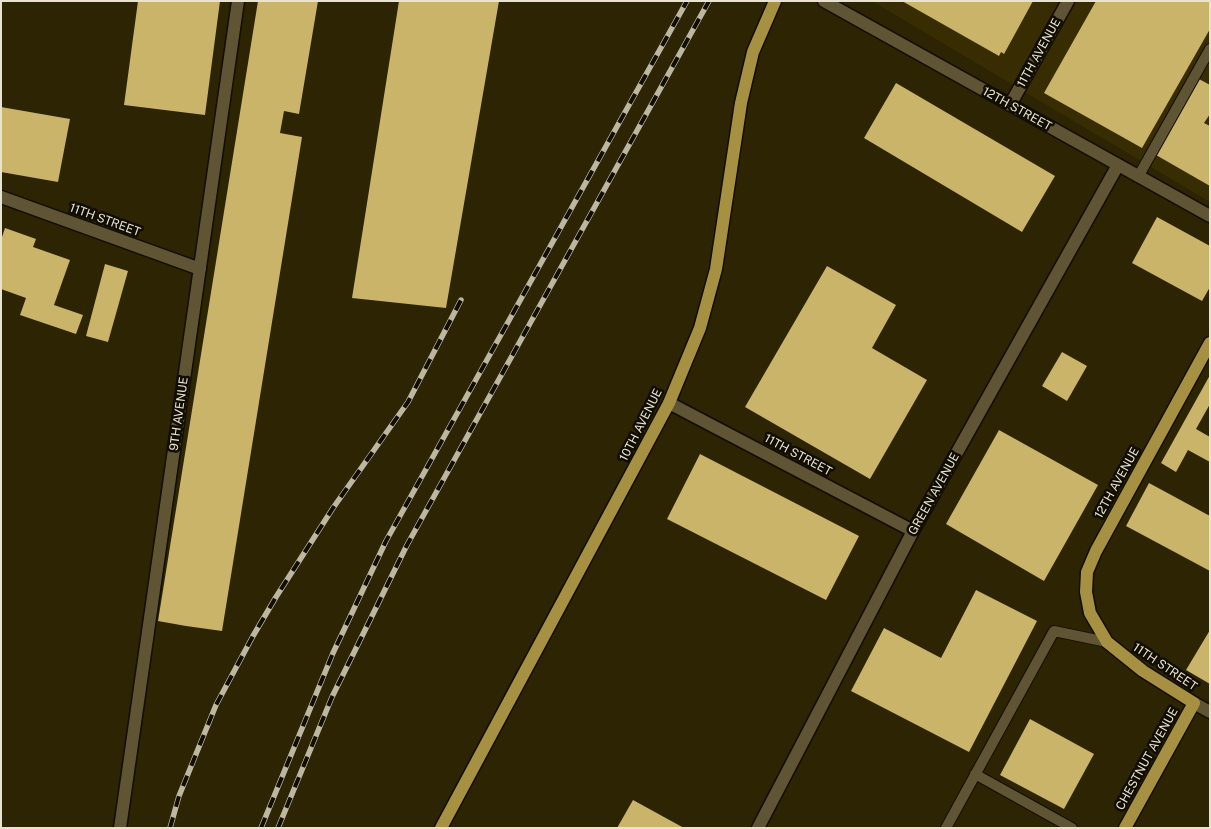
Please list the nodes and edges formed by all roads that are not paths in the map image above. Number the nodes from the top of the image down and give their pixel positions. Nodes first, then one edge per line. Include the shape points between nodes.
1 (238, 1) edge
2 (775, 1) edge
3 (824, 1) edge
4 (1068, 1) edge
5 (1210, 49) edge
6 (1010, 105) junction
7 (1118, 166) junction
8 (1138, 176) junction
9 (1, 197) edge
10 (1210, 216) edge
11 (200, 269) junction
12 (1210, 343) edge
13 (669, 403) junction
14 (913, 531) junction
15 (1107, 642) junction
16 (1194, 703) junction
17 (1210, 712) edge
18 (975, 774) junction
19 (120, 828) edge
20 (441, 828) edge
21 (758, 828) edge
22 (946, 828) edge
23 (1072, 828) edge
24 (1125, 828) edge

1 - 11 street, 9TH AVENUE
2 - 13 main road, 10TH AVENUE via 753,52 741,103 716,269 700,328
3 - 6 street, 12TH STREET
4 - 6 street, 11TH AVENUE
5 - 8 lane
6 - 7 street, 12TH STREET
7 - 8 street, 12TH STREET
7 - 14 street, GREEN AVENUE
8 - 10 street, 12TH STREET
9 - 11 street, 11TH STREET
11 - 19 street, 9TH AVENUE
12 - 15 main road, 12TH AVENUE via 1087,572 1090,614
13 - 14 street, 11TH STREET
13 - 20 main road, 10TH AVENUE
14 - 21 street, GREEN AVENUE
15 - 16 main road, 11TH STREET via 1142,671
15 - 18 lane via 1054,631
16 - 17 street, 11TH STREET
16 - 24 main road, CHESTNUT AVENUE
18 - 22 lane
18 - 23 lane

